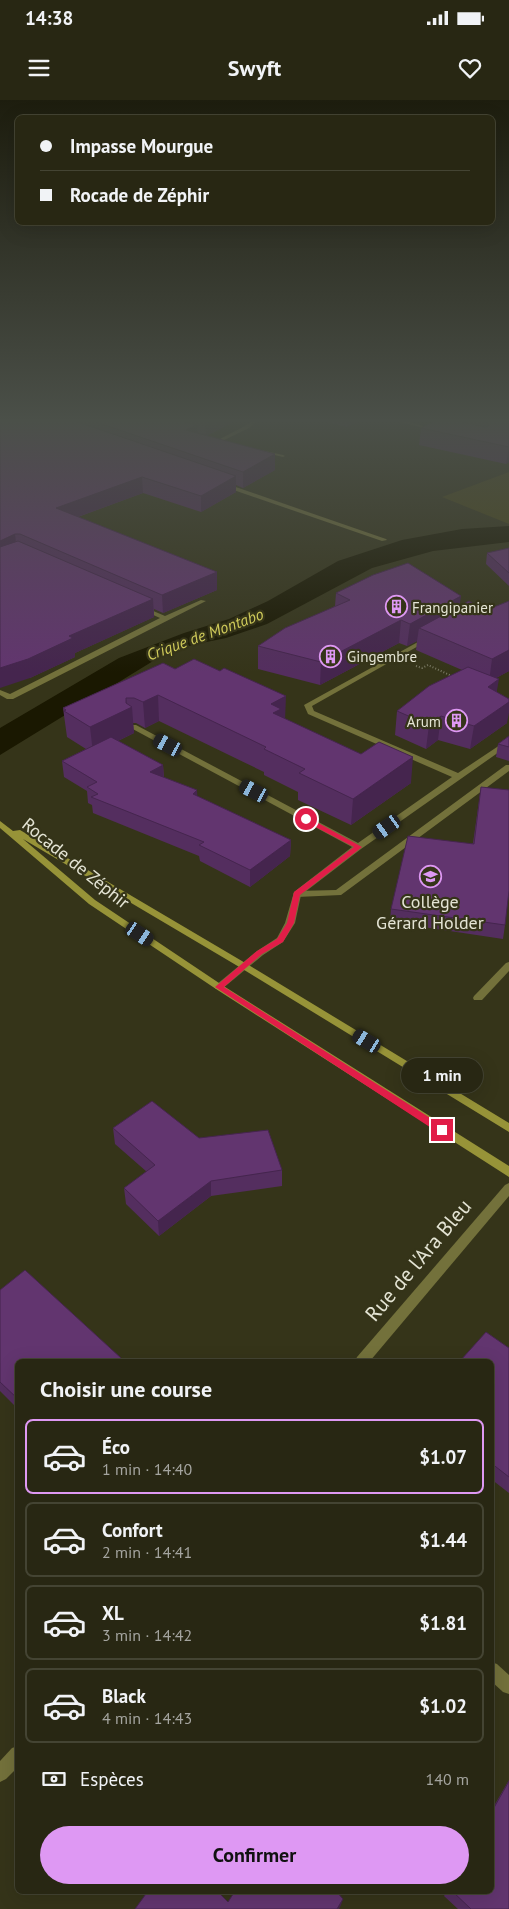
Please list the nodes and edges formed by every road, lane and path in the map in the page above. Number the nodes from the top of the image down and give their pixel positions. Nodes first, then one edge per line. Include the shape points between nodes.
1 (281, 504) edge
2 (384, 540) dead end
3 (203, 601) dead end
4 (138, 606) edge
5 (165, 618) junction
6 (436, 634) edge
7 (395, 656) junction
8 (455, 677) edge
9 (0, 692) edge
10 (10, 698) junction
11 (0, 704) edge
12 (133, 727) dead end
13 (509, 741) edge
14 (509, 767) edge
15 (459, 777) junction
16 (0, 823) edge
17 (358, 847) junction
18 (297, 894) junction
19 (509, 965) edge
20 (244, 966) junction
21 (219, 987) junction
22 (478, 998) dead end
23 (509, 1128) edge
24 (509, 1172) edge
25 (509, 1188) edge
26 (364, 1359) edge
27 (494, 1673) edge
28 (509, 1686) edge
29 (15, 1757) edge
30 (0, 1773) edge

1 - 2 street
3 - 5 street
4 - 5 street
5 - 10 street
6 - 7 street
7 - 8 path
7 - 15 street via 308,705 311,712
9 - 10 street
10 - 11 street
12 - 17 street
13 - 15 street
14 - 18 street via 338,893
15 - 17 street
16 - 20 main road, Rocade de Zéphir
16 - 21 main road, Rocade de Zéphir via 92,902
17 - 18 street
18 - 20 street via 290,923 280,940
19 - 22 street
20 - 21 street
20 - 23 main road, Rocade de Zéphir
21 - 24 main road, Rocade de Zéphir
25 - 26 street, Rue de l'Ara Bleu
27 - 28 street
29 - 30 street

